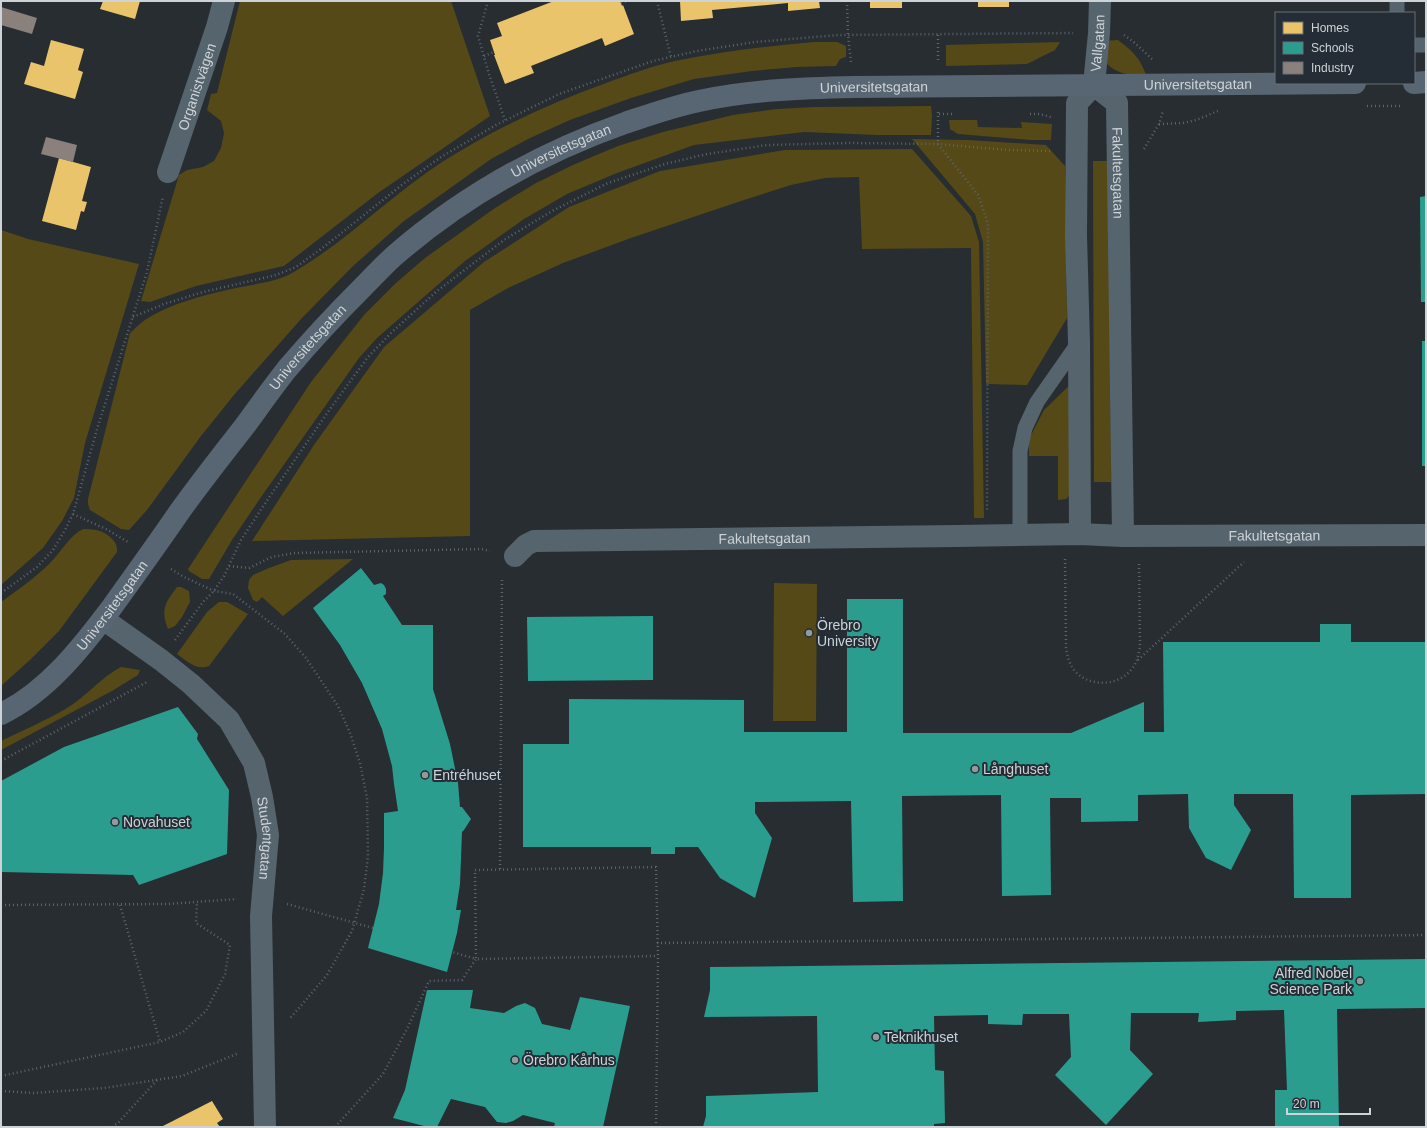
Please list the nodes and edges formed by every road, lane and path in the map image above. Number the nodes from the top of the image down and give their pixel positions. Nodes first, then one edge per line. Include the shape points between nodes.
1 (224, 1) edge
2 (488, 1) edge
3 (628, 1) edge
4 (657, 1) edge
5 (846, 1) edge
6 (1100, 1) edge
7 (1397, 1) edge
8 (621, 3) dead end
9 (1398, 12) edge
10 (1415, 45) edge
11 (1426, 45) edge
12 (494, 52) dead end
13 (484, 56) junction
14 (671, 57) dead end
15 (851, 63) dead end
16 (1415, 82) edge
17 (1426, 82) edge
18 (1275, 84) edge
19 (1094, 85) junction
20 (1164, 107) dead end
21 (938, 114) dead end
22 (953, 114) dead end
23 (505, 120) dead end
24 (938, 144) junction
25 (1143, 150) dead end
26 (1052, 151) dead end
27 (168, 172) joint
28 (1079, 342) junction
29 (1072, 534) junction
30 (1426, 535) edge
31 (986, 536) junction
32 (1020, 536) junction
33 (1131, 536) junction
34 (508, 554) junction
35 (1244, 562) dead end
36 (229, 566) junction
37 (1, 593) edge
38 (103, 619) junction
39 (161, 660) junction
40 (1138, 660) junction
41 (1, 714) edge
42 (1, 761) edge
43 (500, 869) junction
44 (262, 896) junction
45 (197, 902) junction
46 (120, 904) junction
47 (1, 905) edge
48 (373, 928) dead end
49 (1426, 936) edge
50 (657, 943) junction
51 (452, 952) dead end
52 (658, 956) junction
53 (476, 959) junction
54 (160, 1042) junction
55 (1, 1076) edge
56 (158, 1079) dead end
57 (112, 1127) edge
58 (265, 1127) edge
59 (335, 1127) edge
60 (656, 1127) edge

1 - 27 street, Organistvägen
2 - 13 path via 478,36
3 - 8 path
4 - 14 path
5 - 15 path
6 - 19 street, Vallgatan
7 - 9 lane
10 - 11 lane
12 - 13 path
13 - 23 path
16 - 17 street
18 - 19 street, Universitetsgatan
19 - 28 street via 1077,103 1076,236
19 - 33 street, Fakultetsgatan via 1117,103
19 - 38 street, Universitetsgatan via 807,88 698,101 652,113 597,133 507,175 425,230 392,257 340,309 287,370 186,503
20 - 25 path via 1159,124
21 - 22 path
24 - 26 path
24 - 31 path via 978,195 988,223
24 - 36 path via 767,145 707,154 665,164 608,183 552,211 504,240 437,291 368,357 266,502 241,540
27 - 37 path via 147,272 73,514 53,550 31,572
28 - 29 street via 1078,495
28 - 32 lane via 1037,402 1024,428 1020,451
29 - 32 street, Fakultetsgatan
29 - 33 street, Fakultetsgatan
29 - 40 path via 1066,647 1068,659 1074,670 1096,683 1109,683 1121,679 1131,671
30 - 33 street, Fakultetsgatan
31 - 32 street, Fakultetsgatan
31 - 34 street, Fakultetsgatan via 534,541
33 - 40 path via 1140,648
34 - 36 path via 482,550 294,553 272,557 249,568
34 - 43 path
35 - 40 path
36 - 39 path via 214,591 203,602
38 - 39 street, Studentgatan
38 - 41 street, Universitetsgatan via 55,675
39 - 42 path via 147,682
39 - 44 street, Studentgatan via 229,720 254,763 268,835
43 - 50 path via 656,867
43 - 53 path via 475,870
44 - 45 path
44 - 48 path
44 - 58 street, Studentgatan
45 - 46 path
45 - 54 path via 196,923 230,945 225,974 206,1011 183,1032
46 - 47 path
46 - 54 path
49 - 50 path
50 - 52 path
51 - 53 path
52 - 53 path
52 - 60 path
53 - 59 path via 462,980 429,981 383,1074
54 - 55 path
56 - 57 path

